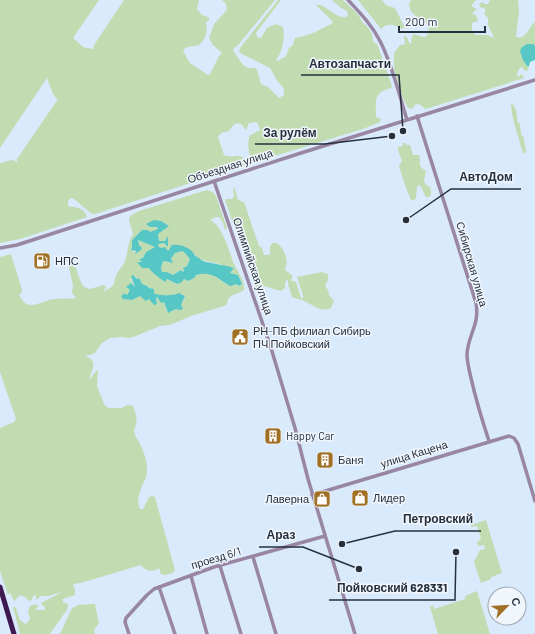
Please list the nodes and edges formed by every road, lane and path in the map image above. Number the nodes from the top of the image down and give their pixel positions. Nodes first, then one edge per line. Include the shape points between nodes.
1 (348, 0) edge
2 (535, 80) edge
3 (417, 116) junction
4 (407, 120) junction
5 (214, 181) junction
6 (0, 248) edge
7 (489, 441) junction
8 (312, 495) junction
9 (535, 501) edge
10 (325, 536) junction
11 (253, 557) junction
12 (220, 566) junction
13 (191, 576) junction
14 (0, 587) edge
15 (159, 587) junction
16 (14, 634) edge
17 (129, 634) edge
18 (175, 634) edge
19 (207, 634) edge
20 (241, 634) edge
21 (276, 634) edge
22 (355, 634) edge

1 - 4 street via 368,22 380,42
2 - 3 street, Объездная улица
3 - 4 street, Объездная улица
3 - 7 street, Сибирская улица via 476,302 476,320 467,359
4 - 5 street, Объездная улица
5 - 6 street, Объездная улица via 17,245
5 - 8 street, Олимпийская улица via 271,348
7 - 8 street, улица Кацена
7 - 9 street, улица Кацена via 509,436 515,439
8 - 10 street, Олимпийская улица
10 - 11 street, проезд 6/1
10 - 22 street, Олимпийская улица
11 - 12 street, проезд 6/1
11 - 21 street
12 - 13 street, проезд 6/1
12 - 20 street
13 - 15 street, проезд 6/1
13 - 19 street
14 - 16 highway
15 - 17 street, проезд 6/1 via 147,595 125,620
15 - 18 street

